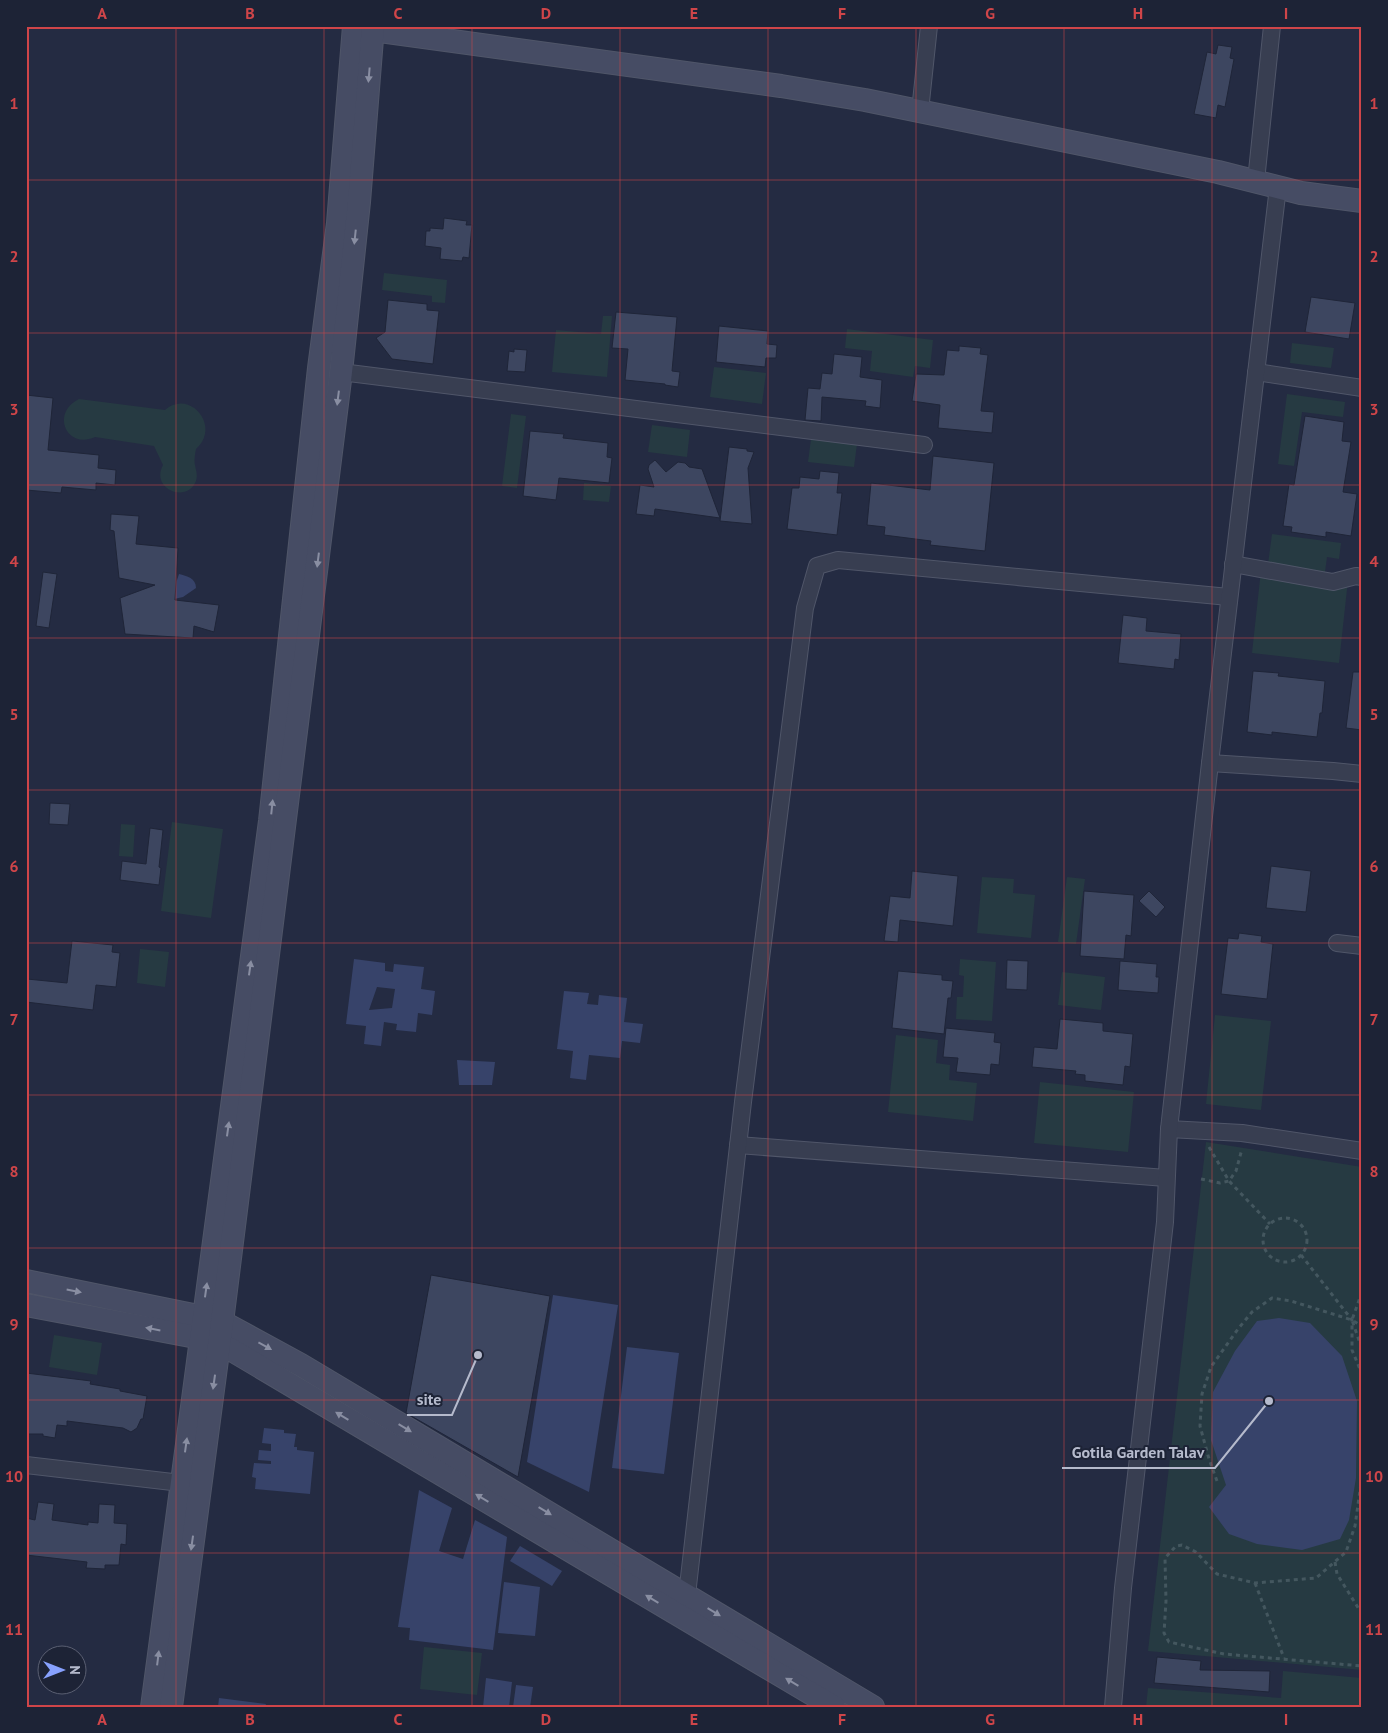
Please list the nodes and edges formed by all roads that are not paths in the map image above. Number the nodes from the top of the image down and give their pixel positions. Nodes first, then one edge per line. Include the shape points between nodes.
1 (929, 26) edge
2 (1272, 26) edge
3 (360, 27) edge
4 (920, 111) junction
5 (1256, 181) junction
6 (1278, 187) junction
7 (1362, 201) edge
8 (341, 372) junction
9 (1256, 372) junction
10 (1362, 388) edge
11 (924, 445) dead end
12 (1233, 564) junction
13 (1362, 577) edge
14 (1230, 597) junction
15 (1210, 763) junction
16 (1362, 774) edge
17 (1337, 943) dead end
18 (1362, 946) edge
19 (1169, 1129) junction
20 (738, 1145) junction
21 (1362, 1151) edge
22 (1166, 1178) junction
23 (26, 1281) edge
24 (26, 1305) edge
25 (211, 1330) junction
26 (26, 1465) edge
27 (181, 1483) junction
28 (687, 1595) junction
29 (152, 1707) edge
30 (171, 1707) edge
31 (834, 1707) edge
32 (873, 1707) edge
33 (1113, 1707) edge

1 - 4 street
2 - 5 street
3 - 4 main road via 781,86
3 -> 8 main road via 359,202
25 -> 3 main road
4 - 5 main road
5 - 6 main road
6 - 7 main road
6 - 9 street
8 - 11 street
8 -> 25 main road
9 - 10 street
9 - 12 street
12 - 13 street via 1333,582
12 - 14 street
14 - 15 street
14 - 20 street via 838,560 817,566 805,608
15 - 16 street
15 - 19 street
17 - 18 street
19 - 21 street via 1242,1133
19 - 22 street
20 - 22 street
20 - 28 street
22 - 33 street via 1165,1222 1123,1588
23 -> 25 main road
25 -> 24 main road
27 -> 25 main road
25 -> 28 main road via 300,1365
25 -> 30 main road
31 -> 25 main road via 230,1349
26 - 27 street
29 -> 27 main road
28 -> 32 main road

